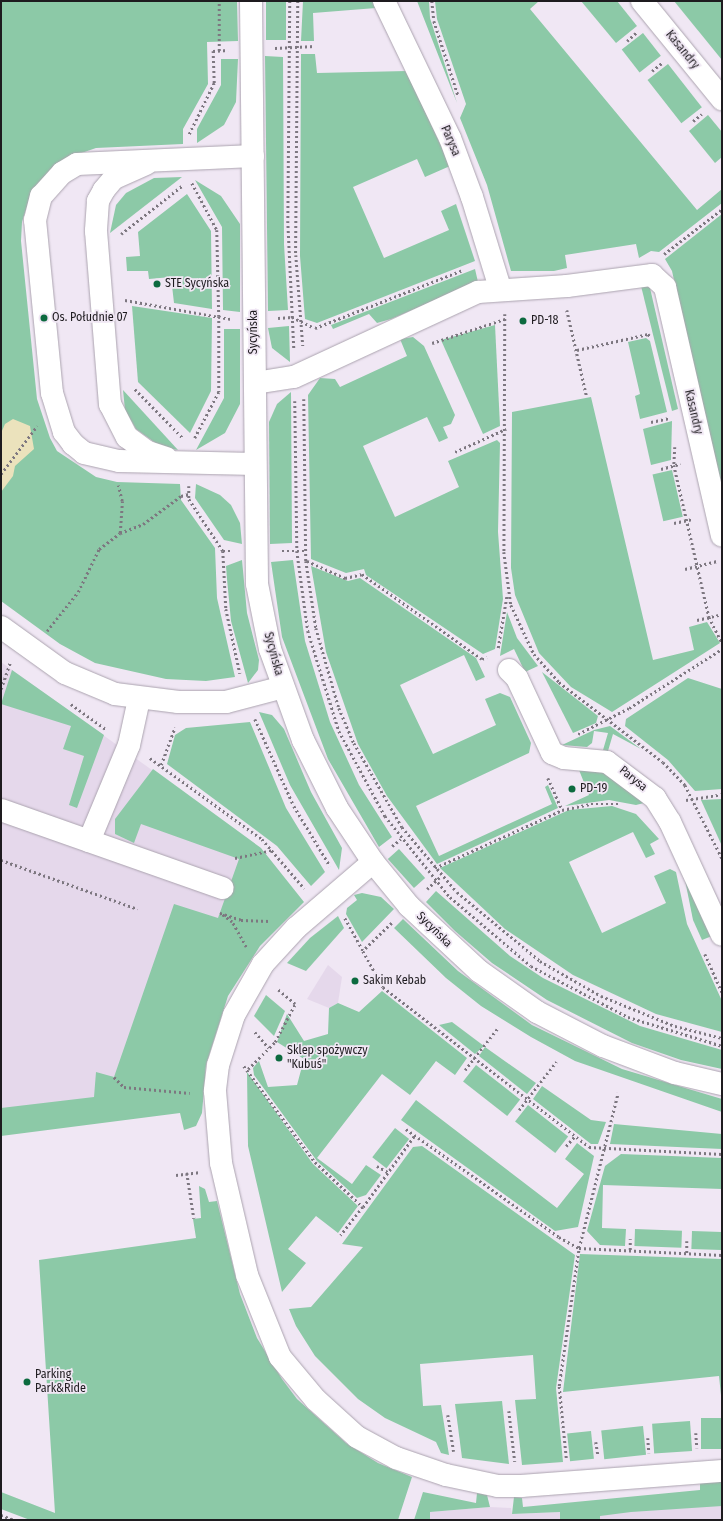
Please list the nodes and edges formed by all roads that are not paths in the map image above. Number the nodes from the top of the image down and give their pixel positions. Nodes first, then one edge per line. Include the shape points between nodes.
1 (251, 1) edge
2 (384, 1) edge
3 (642, 1) edge
4 (722, 99) edge
5 (253, 156) junction
6 (164, 158) junction
7 (503, 288) junction
8 (255, 383) junction
9 (255, 464) junction
10 (190, 465) junction
11 (722, 536) edge
12 (1, 627) edge
13 (509, 670) dead end
14 (283, 687) junction
15 (140, 699) junction
16 (1, 810) edge
17 (89, 841) junction
18 (373, 862) junction
19 (223, 888) dead end
20 (722, 935) edge
21 (722, 1084) edge
22 (722, 1471) edge

1 - 5 street, Sycyńska
2 - 7 street, Parysa via 457,156
3 - 4 street, Kasandry
5 - 6 street
5 - 8 street, Sycyńska
6 - 10 street via 114,178 98,201 96,231 109,388 115,416 127,436 148,452
6 - 10 street via 78,164 62,173 41,196 35,238 56,405 64,432 84,453 119,461
7 - 8 street via 478,292 299,375
7 - 11 street, Kasandry via 566,286 647,274 656,277 665,287
8 - 9 street, Sycyńska
9 - 10 street
9 - 14 street, Sycyńska via 257,584 270,649
12 - 15 street via 65,673 115,694
13 - 20 street, Parysa via 517,678 549,748 564,758 616,766 662,807
14 - 15 street via 226,702
14 - 18 street, Sycyńska via 325,787
15 - 17 street via 129,745
16 - 17 street
17 - 19 street
18 - 21 street, Sycyńska via 409,906 473,967 537,1012 603,1046 676,1073
18 - 22 street via 280,945 245,991 226,1036 215,1091 219,1150 239,1242 259,1313 280,1356 311,1395 357,1437 396,1458 446,1475 498,1486 521,1486

